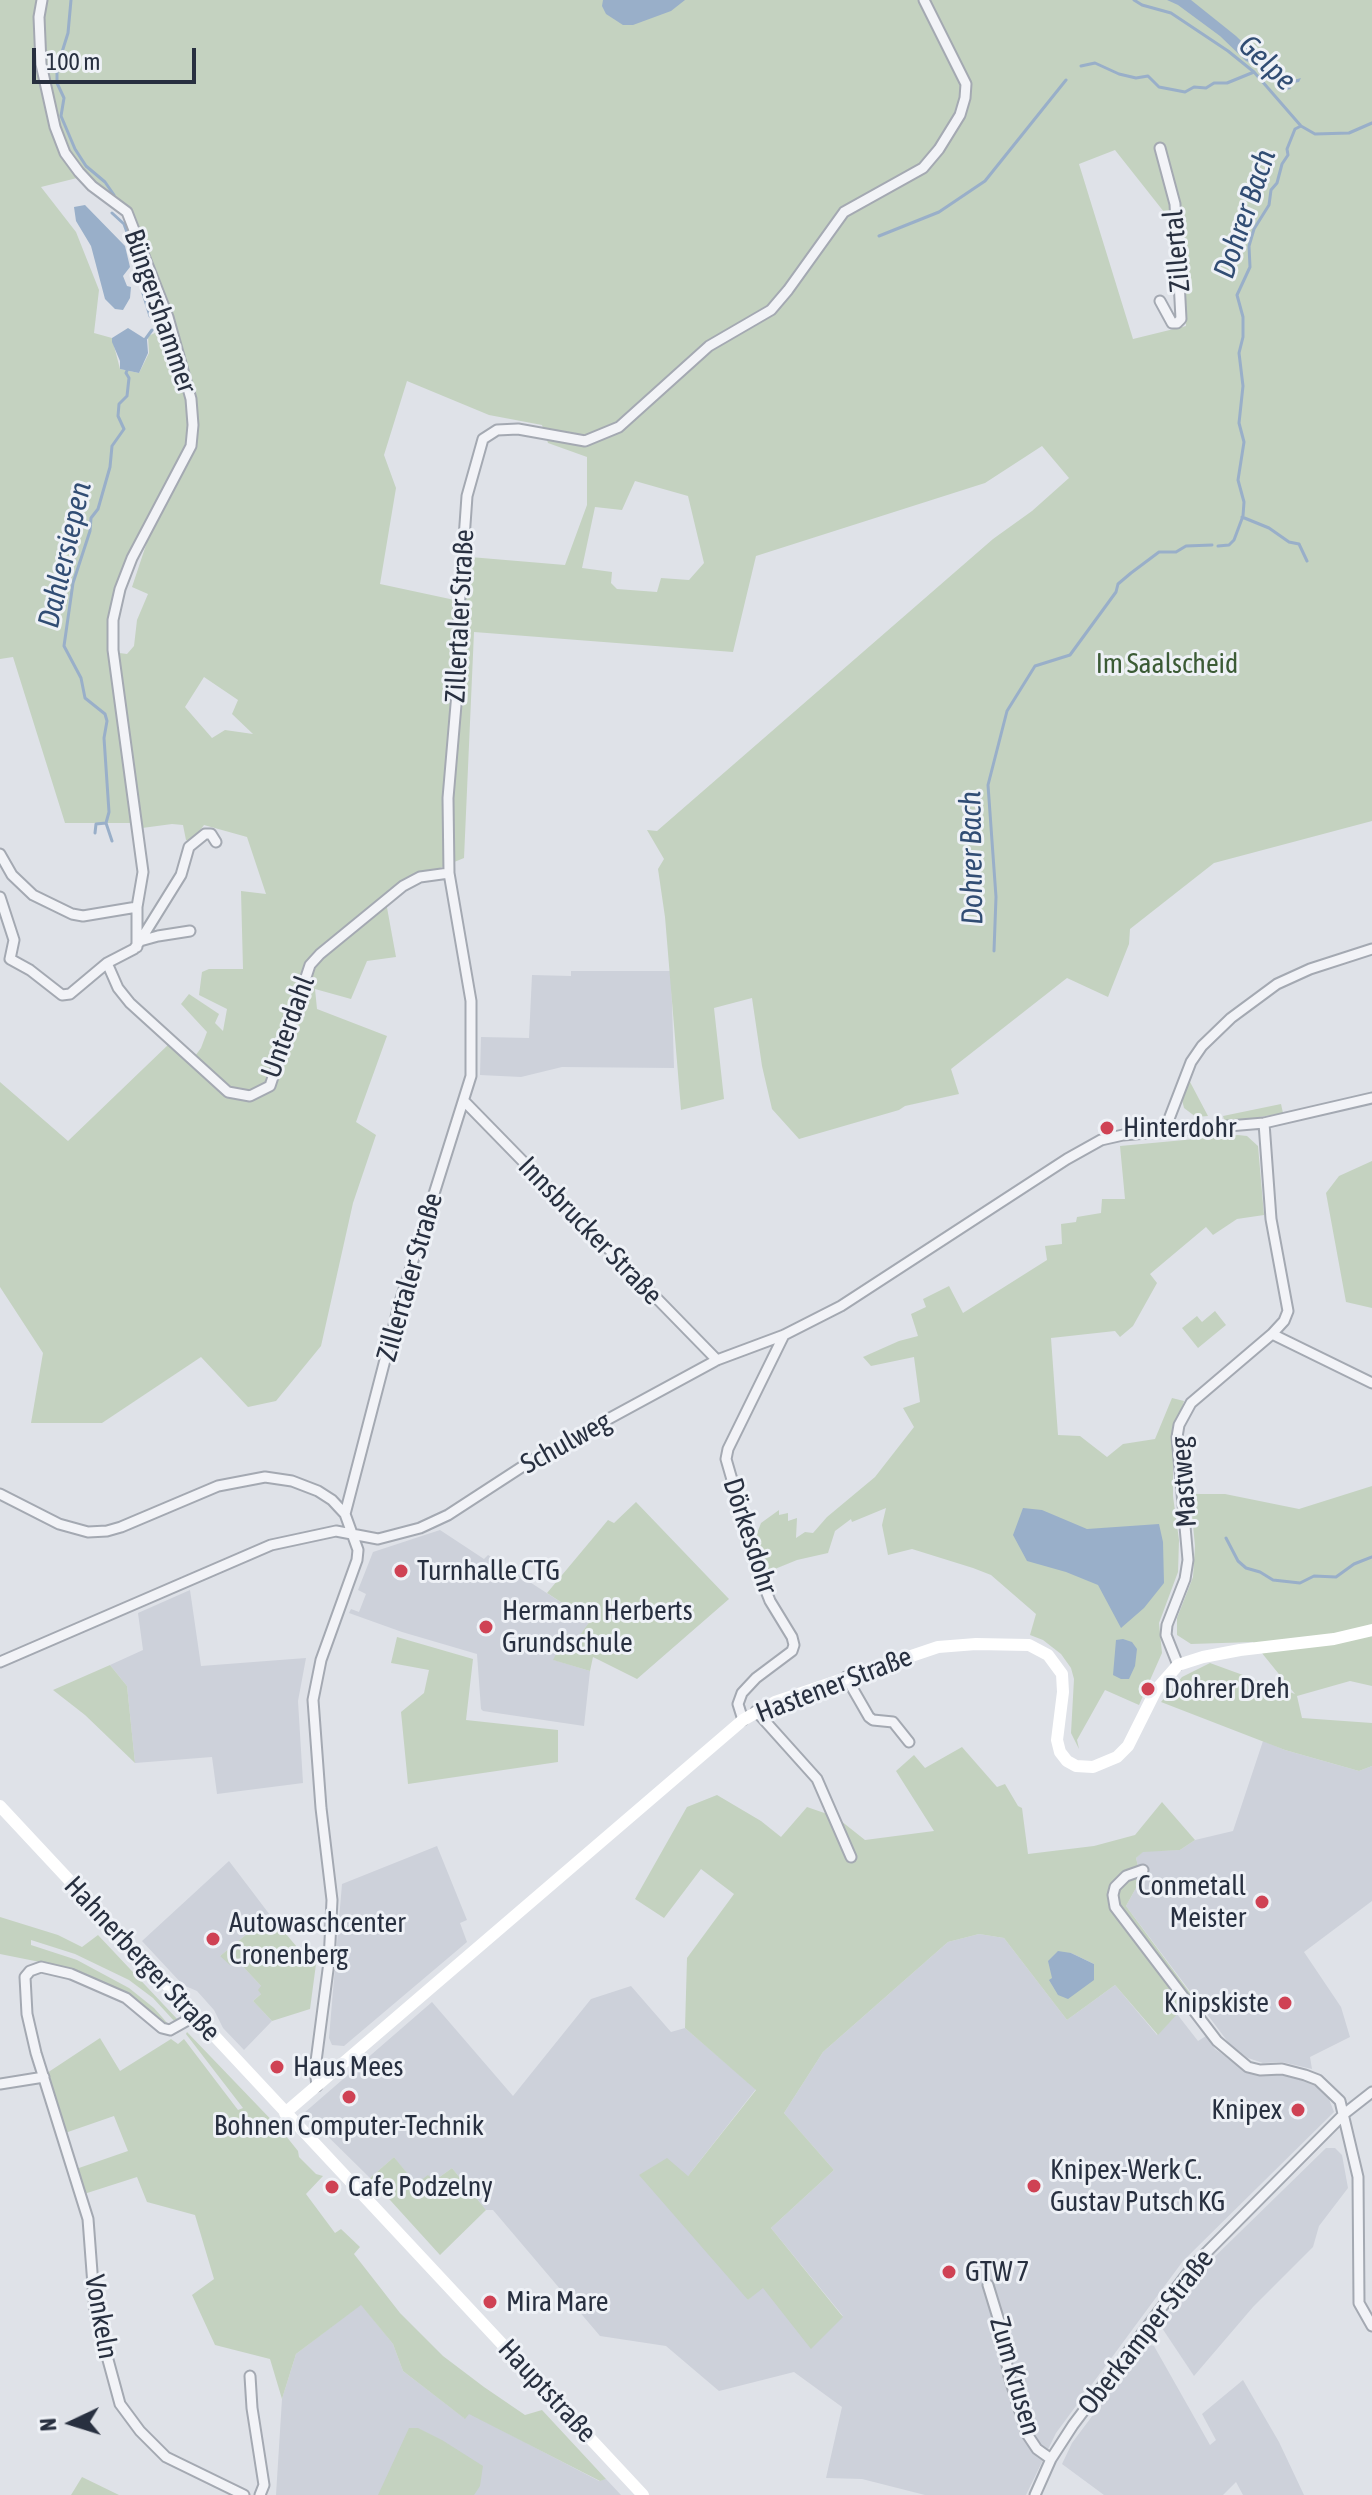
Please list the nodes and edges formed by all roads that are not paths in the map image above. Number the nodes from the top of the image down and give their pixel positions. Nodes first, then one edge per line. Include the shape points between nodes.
1 (42, 0) edge
2 (924, 0) edge
3 (1160, 148) dead end
4 (1160, 301) dead end
5 (216, 842) dead end
6 (0, 854) edge
7 (449, 873) junction
8 (0, 897) edge
9 (137, 907) junction
10 (190, 931) dead end
11 (139, 944) junction
12 (1372, 949) edge
13 (107, 963) junction
14 (1372, 1098) edge
15 (464, 1101) junction
16 (1264, 1123) junction
17 (1164, 1132) junction
18 (1272, 1334) junction
19 (784, 1335) junction
20 (717, 1360) junction
21 (1372, 1383) edge
22 (0, 1494) edge
23 (345, 1514) junction
24 (352, 1534) junction
25 (1372, 1630) edge
26 (0, 1662) edge
27 (1178, 1665) junction
28 (846, 1677) junction
29 (756, 1711) junction
30 (743, 1720) junction
31 (909, 1742) dead end
32 (0, 1806) edge
33 (851, 1857) dead end
34 (1143, 1870) dead end
35 (195, 2016) junction
36 (44, 2077) junction
37 (0, 2084) edge
38 (317, 2086) junction
39 (1372, 2092) edge
40 (285, 2113) junction
41 (1344, 2114) junction
42 (988, 2285) dead end
43 (1372, 2326) edge
44 (250, 2376) dead end
45 (1051, 2459) junction
46 (244, 2495) edge
47 (260, 2495) edge
48 (643, 2495) edge
49 (1035, 2495) edge

1 - 9 street, Büngershammer via 41,64 55,127 79,172 127,212 168,317 193,413 191,446 132,558 113,620 143,872
2 - 7 street, Zillertaler Straße via 966,84 960,115 923,168 844,212 771,310 709,346 619,427 585,441 518,429 497,430 483,439 467,496 448,798
3 - 4 street, Zillertal via 1175,204 1181,319 1177,323
5 - 11 street via 205,834 189,847 181,875
6 - 9 street via 33,895 72,914
7 - 13 street, Unterdahl via 420,877 403,886 310,965 270,1086 250,1096 229,1093 130,1003
7 - 15 street, Zillertaler Straße via 471,1001 471,1076
8 - 13 street via 14,940 10,959 58,993 70,994
9 - 11 street
10 - 11 street
11 - 13 street
12 - 17 street via 1277,984 1231,1018 1191,1062
14 - 16 street
15 - 20 street, Innsbrucker Straße
15 - 23 street, Zillertaler Straße via 400,1302
16 - 17 street
16 - 18 street, Mastweg via 1271,1219 1288,1311
17 - 19 street, Schulweg via 1101,1140 854,1299
18 - 21 street
18 - 27 street, Mastweg via 1191,1403 1179,1425 1188,1560 1166,1635
19 - 20 street, Schulweg
19 - 30 street, Dörkesdohr via 726,1459 759,1573 794,1645 742,1693 738,1704
20 - 24 street, Schulweg via 531,1461 448,1515 378,1539
22 - 23 street via 59,1524 88,1532 121,1527 218,1486 265,1477 318,1491
23 - 24 street
24 - 26 street, Schulweg via 336,1531 271,1545
24 - 38 street via 357,1560 321,1660 313,1700 332,1900
25 - 27 main road via 1227,1652
27 - 28 main road, Hastener Straße via 1156,1690 1128,1746 1093,1767 1076,1766 1060,1752 1062,1674 1048,1655 1029,1645 938,1647
28 - 29 main road, Hastener Straße
28 - 31 street via 869,1717 893,1722
29 - 30 main road, Hastener Straße
29 - 33 street via 817,1779
30 - 38 main road, Hastener Straße
32 - 35 main road, Hahnerberger Straße
34 - 41 street via 1115,1887 1115,1907 1217,2041 1248,2067 1282,2069 1318,2080 1340,2101
35 - 36 street, Vonkeln via 177,2028 162,2028 111,1991 49,1967 30,1971 25,1996
35 - 40 main road, Hahnerberger Straße
36 - 37 street
36 - 46 street, Vonkeln via 88,2219 95,2312 120,2404 166,2457
38 - 40 main road, Hastener Straße
39 - 41 street, Oberkamper Straße
40 - 48 main road, Hauptstraße
41 - 43 street via 1358,2177 1359,2303
41 - 45 street, Oberkamper Straße via 1193,2266
42 - 45 street, Zum Krusen via 1027,2434
44 - 47 street via 264,2485
45 - 49 street, Oberkamper Straße

